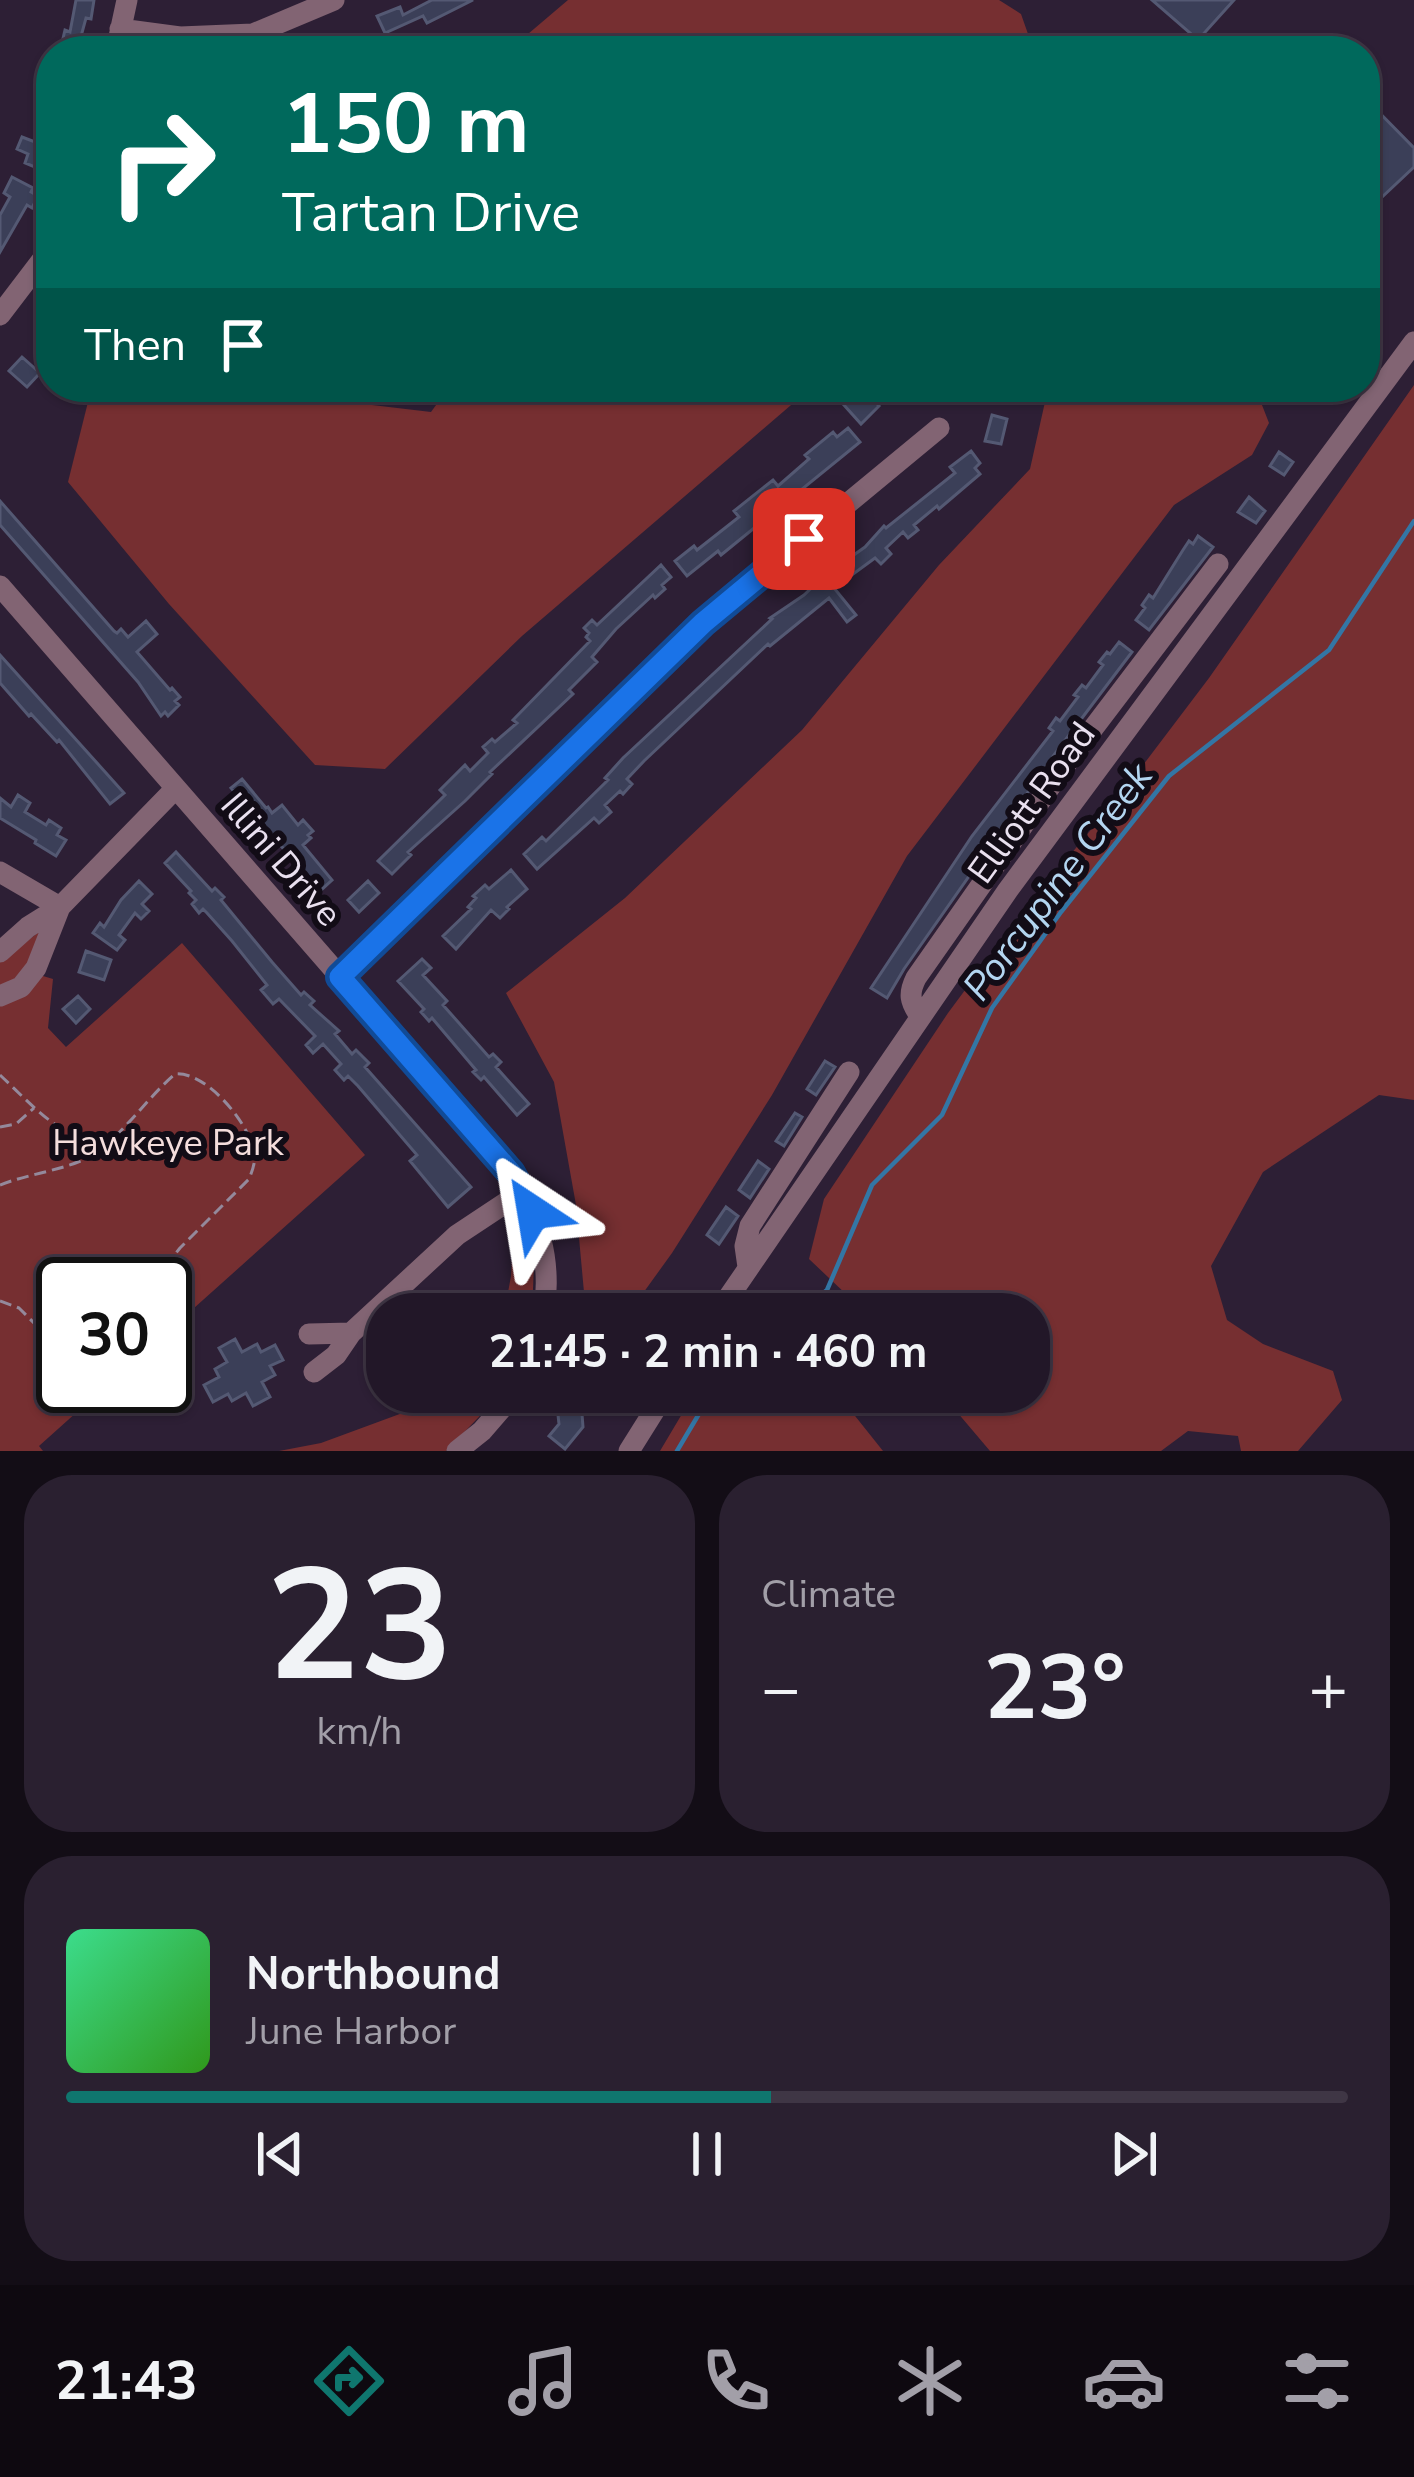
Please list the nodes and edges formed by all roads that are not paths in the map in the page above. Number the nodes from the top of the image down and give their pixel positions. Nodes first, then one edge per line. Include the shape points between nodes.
1 (127, 0) edge
2 (334, 0) edge
3 (119, 36) edge
4 (204, 36) edge
5 (36, 268) edge
6 (0, 315) edge
7 (1414, 342) edge
8 (1380, 378) edge
9 (1360, 402) edge
10 (939, 428) dead end
11 (1218, 563) dead end
12 (0, 586) edge
13 (1171, 625) junction
14 (1192, 641) junction
15 (175, 789) junction
16 (0, 872) edge
17 (60, 907) junction
18 (0, 952) edge
19 (340, 977) junction
20 (10, 992) edge
21 (920, 1016) junction
22 (849, 1072) dead end
23 (522, 1192) junction
24 (748, 1267) junction
25 (546, 1293) edge
26 (731, 1293) edge
27 (309, 1334) dead end
28 (351, 1334) junction
29 (314, 1372) dead end
30 (498, 1413) edge
31 (653, 1413) edge
32 (457, 1451) edge
33 (628, 1451) edge

1 - 3 street
2 - 4 street via 253,34
5 - 6 street
7 - 8 street, Elliott Road
9 - 14 street, Elliott Road
10 - 19 street via 703,623
11 - 13 street
12 - 15 street, Illini Drive
13 - 14 street
13 - 21 street via 916,977 910,998
14 - 21 street, Elliott Road
15 - 17 street
15 - 19 street, Illini Drive
16 - 17 street
17 - 18 street
17 - 20 street via 36,968
19 - 23 street, Illini Drive
21 - 24 street, Elliott Road
22 - 24 street via 749,1226
23 - 25 street, Illini Drive via 544,1247
23 - 28 street via 457,1235
24 - 26 street, Elliott Road
27 - 28 street
28 - 29 street
30 - 32 street
31 - 33 street

